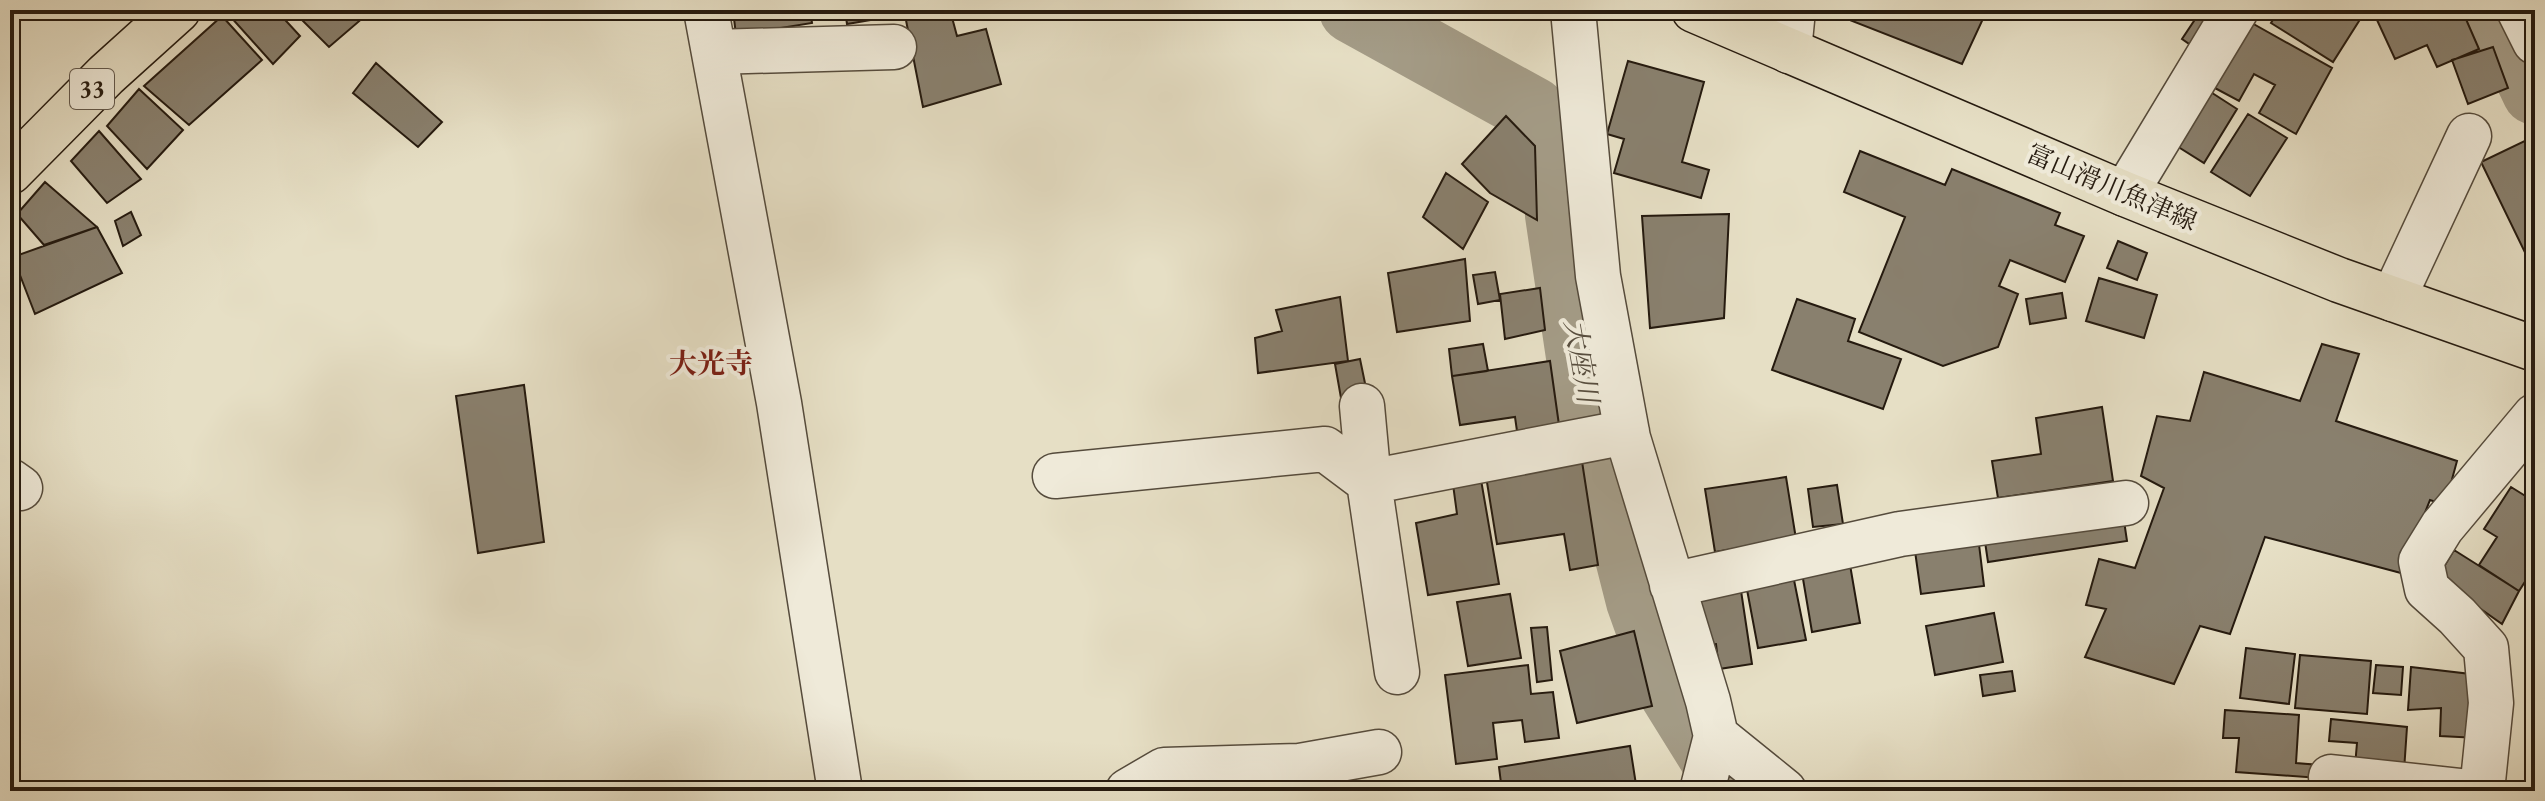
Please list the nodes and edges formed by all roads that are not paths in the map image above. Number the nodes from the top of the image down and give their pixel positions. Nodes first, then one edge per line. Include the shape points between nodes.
1 (178, 10) edge
2 (706, 10) edge
3 (1573, 10) edge
4 (1694, 10) edge
5 (2236, 10) edge
6 (2519, 10) edge
7 (1791, 31) edge
8 (2535, 42) edge
9 (894, 47) dead end
10 (714, 52) junction
11 (2469, 136) dead end
12 (10, 172) edge
13 (2125, 194) junction
14 (2393, 299) junction
15 (2535, 349) edge
16 (1362, 406) dead end
17 (2535, 416) edge
18 (1627, 432) junction
19 (1055, 476) dead end
20 (1369, 482) junction
21 (2126, 503) dead end
22 (1672, 585) junction
23 (1397, 672) dead end
24 (1716, 736) junction
25 (1379, 752) dead end
26 (2331, 777) dead end
27 (1301, 778) edge
28 (840, 791) edge
29 (1128, 791) edge
30 (1702, 791) edge
31 (1784, 791) edge
32 (2461, 791) edge
33 (2482, 791) edge

1 - 12 main road, 33
2 - 10 street
3 - 18 street via 1598,276
4 - 7 main road, 富山滑川魚津線
5 - 13 street
6 - 8 street
7 - 13 main road, 富山滑川魚津線
9 - 10 street
10 - 28 street via 779,403
11 - 14 street
13 - 14 main road, 富山滑川魚津線
14 - 15 main road, 富山滑川魚津線
16 - 20 street
17 - 33 street via 2442,527 2421,561 2427,589 2486,648 2491,703
18 - 20 street
18 - 22 street
19 - 20 street via 1325,449
20 - 23 street
21 - 22 street via 1900,534
22 - 24 street
24 - 30 street
24 - 31 street
25 - 27 street
26 - 32 street
27 - 29 street via 1164,770

